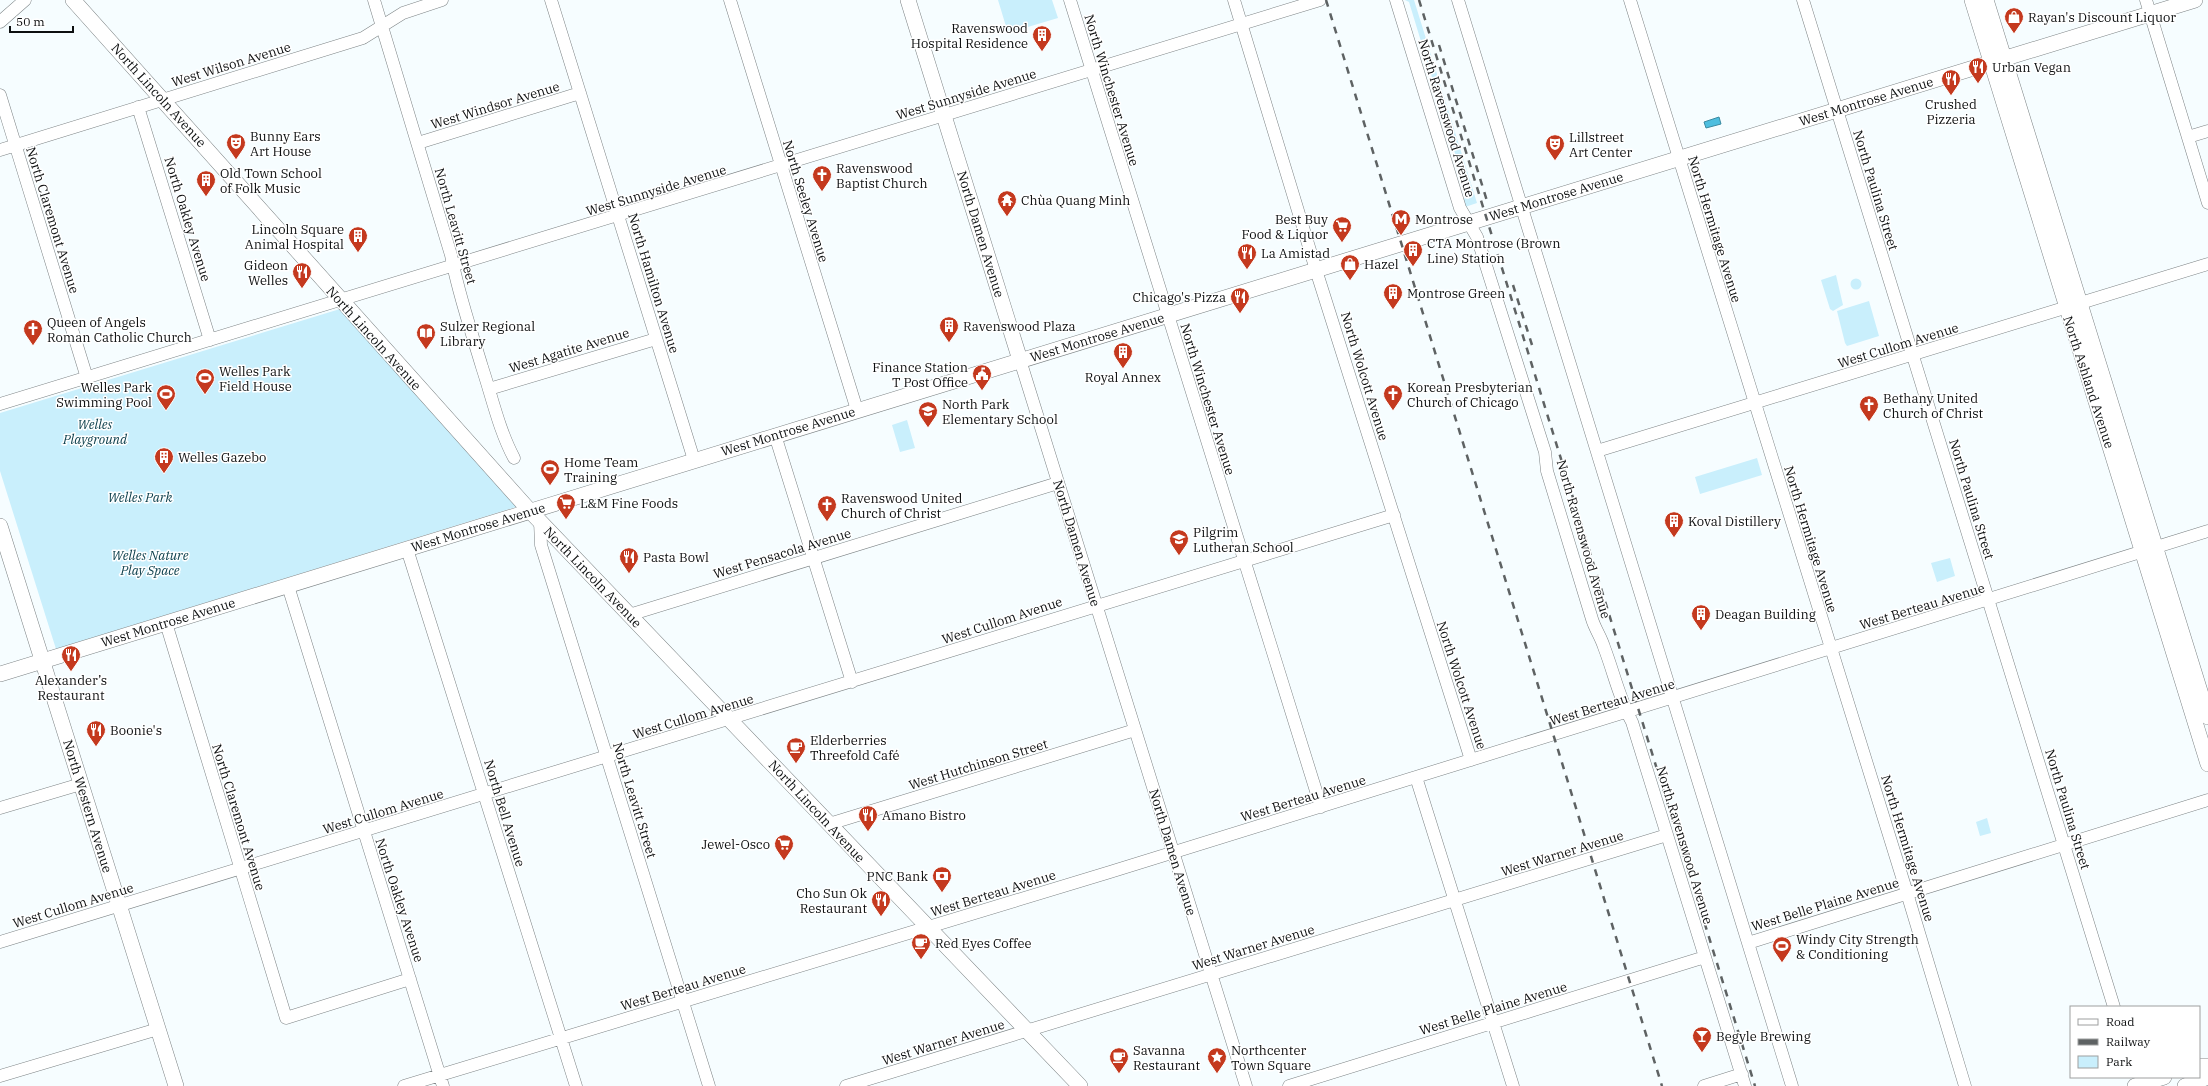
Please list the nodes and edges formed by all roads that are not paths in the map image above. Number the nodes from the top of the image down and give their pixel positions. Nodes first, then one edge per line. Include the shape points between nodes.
1 (25, 0) edge
2 (374, 0) edge
3 (442, 0) edge
4 (551, 0) edge
5 (730, 0) edge
6 (908, 0) edge
7 (1070, 0) edge
8 (1234, 0) edge
9 (1320, 0) edge
10 (1396, 0) edge
11 (1458, 0) edge
12 (1630, 0) edge
13 (1803, 0) edge
14 (1972, 0) edge
15 (1986, 0) edge
16 (2195, 0) edge
17 (79, 2) edge
18 (2149, 7) edge
19 (0, 22) edge
20 (1242, 24) junction
21 (382, 26) junction
22 (1997, 61) junction
23 (1091, 71) junction
24 (580, 93) junction
25 (0, 95) edge
26 (163, 99) junction
27 (138, 107) junction
28 (1836, 110) junction
29 (944, 116) junction
30 (2208, 131) edge
31 (2188, 137) junction
32 (418, 143) junction
33 (16, 145) junction
34 (0, 150) edge
35 (1679, 159) junction
36 (781, 166) junction
37 (2208, 203) edge
38 (1523, 206) junction
39 (618, 216) junction
40 (1468, 223) junction
41 (2208, 264) edge
42 (454, 267) junction
43 (1316, 270) junction
44 (340, 300) junction
45 (2073, 306) junction
46 (1167, 315) junction
47 (656, 338) junction
48 (210, 340) junction
49 (1912, 355) junction
50 (1020, 360) junction
51 (87, 378) junction
52 (489, 389) junction
53 (1754, 403) junction
54 (0, 404) edge
55 (857, 410) junction
56 (775, 435) junction
57 (1597, 451) junction
58 (514, 458) dead end
59 (694, 460) junction
60 (1058, 483) junction
61 (1394, 515) junction
62 (535, 516) junction
63 (0, 526) edge
64 (2208, 531) edge
65 (407, 549) junction
66 (2149, 550) junction
67 (814, 558) junction
68 (1244, 561) junction
69 (288, 586) junction
70 (1988, 600) junction
71 (1096, 605) junction
72 (629, 614) junction
73 (166, 623) junction
74 (1831, 648) junction
75 (43, 661) junction
76 (0, 674) edge
77 (852, 682) junction
78 (1673, 697) junction
79 (1627, 712) junction
80 (2208, 717) edge
81 (730, 719) junction
82 (1135, 730) junction
83 (606, 757) junction
84 (1471, 760) junction
85 (2208, 764) edge
86 (1416, 777) junction
87 (81, 784) junction
88 (484, 794) junction
89 (2208, 800) edge
90 (1321, 806) junction
91 (0, 808) edge
92 (829, 824) junction
93 (363, 832) junction
94 (1667, 835) junction
95 (2064, 845) junction
96 (1173, 852) junction
97 (241, 870) junction
98 (1907, 893) junction
99 (1455, 900) junction
100 (119, 906) junction
101 (928, 927) junction
102 (0, 942) edge
103 (1748, 943) junction
104 (1705, 957) junction
105 (1211, 974) junction
106 (410, 980) junction
107 (683, 1001) junction
108 (2114, 1006) edge
109 (1493, 1022) junction
110 (158, 1029) junction
111 (1028, 1031) junction
112 (561, 1038) junction
113 (1742, 1074) junction
114 (0, 1076) edge
115 (2159, 1078) edge
116 (2208, 1078) edge
117 (441, 1081) edge
118 (2136, 1083) edge
119 (176, 1086) edge
120 (404, 1086) edge
121 (576, 1086) edge
122 (709, 1086) edge
123 (846, 1086) edge
124 (1080, 1086) edge
125 (1246, 1086) edge
126 (1289, 1086) edge
127 (1512, 1086) edge
128 (1704, 1086) edge
129 (1745, 1086) edge
130 (1792, 1086) edge
131 (1965, 1086) edge
132 (2185, 1086) edge

1 - 19 street
2 - 21 street, North Leavitt Street
3 - 21 street, West Wilson Avenue via 403,13
4 - 24 street, North Hamilton Avenue
5 - 36 street, North Seeley Avenue
6 - 29 main road, North Damen Avenue
7 - 23 street, North Winchester Avenue
8 - 20 street, North Wolcott Avenue
9 - 20 street, West Sunnyside Avenue
10 - 40 street, North Ravenswood Avenue via 1460,208
11 - 38 street
12 - 35 street, North Hermitage Avenue
13 - 28 street, North Paulina Street
14 - 22 main road, North Ashland Avenue
15 - 22 main road, North Ashland Avenue
16 - 18 main road, West Montrose Avenue
17 - 26 main road, North Lincoln Avenue
18 - 22 main road, West Montrose Avenue
18 - 31 street
20 - 23 street, West Sunnyside Avenue
20 - 43 street, North Wolcott Avenue
21 - 26 street, West Wilson Avenue via 363,38
21 - 32 street, North Leavitt Street
22 - 28 main road, West Montrose Avenue
22 - 45 main road, North Ashland Avenue
23 - 29 street, West Sunnyside Avenue
23 - 46 street, North Winchester Avenue
24 - 32 street, West Windsor Avenue
24 - 39 street, North Hamilton Avenue
25 - 33 street, North Claremont Avenue
26 - 27 street, West Wilson Avenue
26 - 44 main road, North Lincoln Avenue
27 - 33 street, West Wilson Avenue
27 - 48 street, North Oakley Avenue
28 - 35 main road, West Montrose Avenue
28 - 49 street, North Paulina Street
29 - 36 street, West Sunnyside Avenue
29 - 50 main road, North Damen Avenue
30 - 31 street
31 - 37 street
32 - 42 street, North Leavitt Street
33 - 34 street, West Wilson Avenue
33 - 51 street, North Claremont Avenue
35 - 38 main road, West Montrose Avenue
35 - 53 street, North Hermitage Avenue
36 - 39 street, West Sunnyside Avenue
36 - 55 street, North Seeley Avenue
38 - 40 main road, West Montrose Avenue
38 - 57 street
39 - 42 street, West Sunnyside Avenue
39 - 47 street, North Hamilton Avenue
40 - 43 main road, West Montrose Avenue
40 - 79 street, North Ravenswood Avenue via 1478,237 1545,452 1547,471 1592,619
41 - 45 street, West Cullom Avenue
42 - 44 street, West Sunnyside Avenue
42 - 52 street, North Leavitt Street
43 - 46 main road, West Montrose Avenue
43 - 61 street, North Wolcott Avenue
44 - 48 street, West Sunnyside Avenue
44 - 62 main road, North Lincoln Avenue
45 - 49 street, West Cullom Avenue
45 - 66 main road, North Ashland Avenue
46 - 50 main road, West Montrose Avenue
46 - 68 street, North Winchester Avenue
47 - 52 street, West Agatite Avenue
47 - 59 street, North Hamilton Avenue
48 - 51 street, West Sunnyside Avenue
49 - 53 street, West Cullom Avenue
49 - 70 street, North Paulina Street
50 - 55 main road, West Montrose Avenue
50 - 60 street, North Damen Avenue
51 - 54 street, West Sunnyside Avenue
52 - 58 street, North Leavitt Street via 505,441
53 - 57 street, West Cullom Avenue
53 - 74 street, North Hermitage Avenue
55 - 56 main road, West Montrose Avenue
56 - 59 main road, West Montrose Avenue
56 - 67 street
57 - 78 street
59 - 62 main road, West Montrose Avenue
60 - 67 street, West Pensacola Avenue
60 - 71 street, North Damen Avenue
61 - 68 street, West Cullom Avenue
61 - 84 street, North Wolcott Avenue
62 - 65 main road, West Montrose Avenue
62 - 72 main road, North Lincoln Avenue
62 - 83 street, North Leavitt Street via 541,545
63 - 75 main road, North Western Avenue
64 - 66 street, West Berteau Avenue
65 - 69 main road, West Montrose Avenue
65 - 88 street, North Bell Avenue
66 - 70 street, West Berteau Avenue
66 - 80 main road, North Ashland Avenue
66 - 85 main road, North Ashland Avenue
67 - 72 street, West Pensacola Avenue
67 - 77 street
68 - 71 street, West Cullom Avenue
68 - 90 street, North Winchester Avenue
69 - 73 main road, West Montrose Avenue
69 - 93 street, North Oakley Avenue
70 - 74 street, West Berteau Avenue
70 - 95 street, North Paulina Street
71 - 77 street, West Cullom Avenue
71 - 82 street, North Damen Avenue
72 - 81 main road, North Lincoln Avenue
73 - 75 main road, West Montrose Avenue
73 - 97 street, North Claremont Avenue
74 - 78 street, West Berteau Avenue
74 - 98 street, North Hermitage Avenue
75 - 76 main road, West Montrose Avenue
75 - 87 main road, North Western Avenue
77 - 81 street, West Cullom Avenue
78 - 79 street, West Berteau Avenue
78 - 103 street
79 - 84 street, West Berteau Avenue
79 - 94 street, North Ravenswood Avenue
81 - 83 street, West Cullom Avenue
81 - 92 main road, North Lincoln Avenue
82 - 92 street, West Hutchinson Street
82 - 96 street, North Damen Avenue
83 - 88 street, West Cullom Avenue
83 - 107 street, North Leavitt Street
84 - 86 street, West Berteau Avenue
86 - 90 street, West Berteau Avenue
86 - 99 street
87 - 91 street
87 - 100 main road, North Western Avenue
88 - 93 street, West Cullom Avenue
88 - 112 street, North Bell Avenue
89 - 95 street, West Belle Plaine Avenue
90 - 96 street, West Berteau Avenue
92 - 101 main road, North Lincoln Avenue
93 - 97 street, West Cullom Avenue
93 - 106 street, North Oakley Avenue
94 - 99 street, West Warner Avenue
94 - 104 street, North Ravenswood Avenue
95 - 98 street, West Belle Plaine Avenue
95 - 108 street, North Paulina Street
96 - 101 street, West Berteau Avenue
96 - 105 street, North Damen Avenue
97 - 100 street, West Cullom Avenue
97 - 106 street, North Claremont Avenue via 286,1018
98 - 103 street, West Belle Plaine Avenue
98 - 131 street, North Hermitage Avenue
99 - 105 street, West Warner Avenue
99 - 109 street
100 - 102 street, West Cullom Avenue
100 - 110 main road, North Western Avenue
101 - 107 street, West Berteau Avenue
101 - 111 main road, North Lincoln Avenue
103 - 130 street
104 - 109 street, West Belle Plaine Avenue
104 - 113 street, North Ravenswood Avenue
105 - 111 street, West Warner Avenue
105 - 125 street, North Damen Avenue
106 - 117 street, North Oakley Avenue
107 - 112 street, West Berteau Avenue
107 - 122 street, North Leavitt Street
109 - 126 street, West Belle Plaine Avenue
109 - 127 street
110 - 114 street
110 - 119 main road, North Western Avenue
111 - 123 street, West Warner Avenue
111 - 124 main road, North Lincoln Avenue
112 - 117 street, West Berteau Avenue
112 - 121 street, North Bell Avenue
113 - 128 street
113 - 129 street, North Ravenswood Avenue
115 - 118 main road
116 - 132 main road
117 - 120 street, West Berteau Avenue

